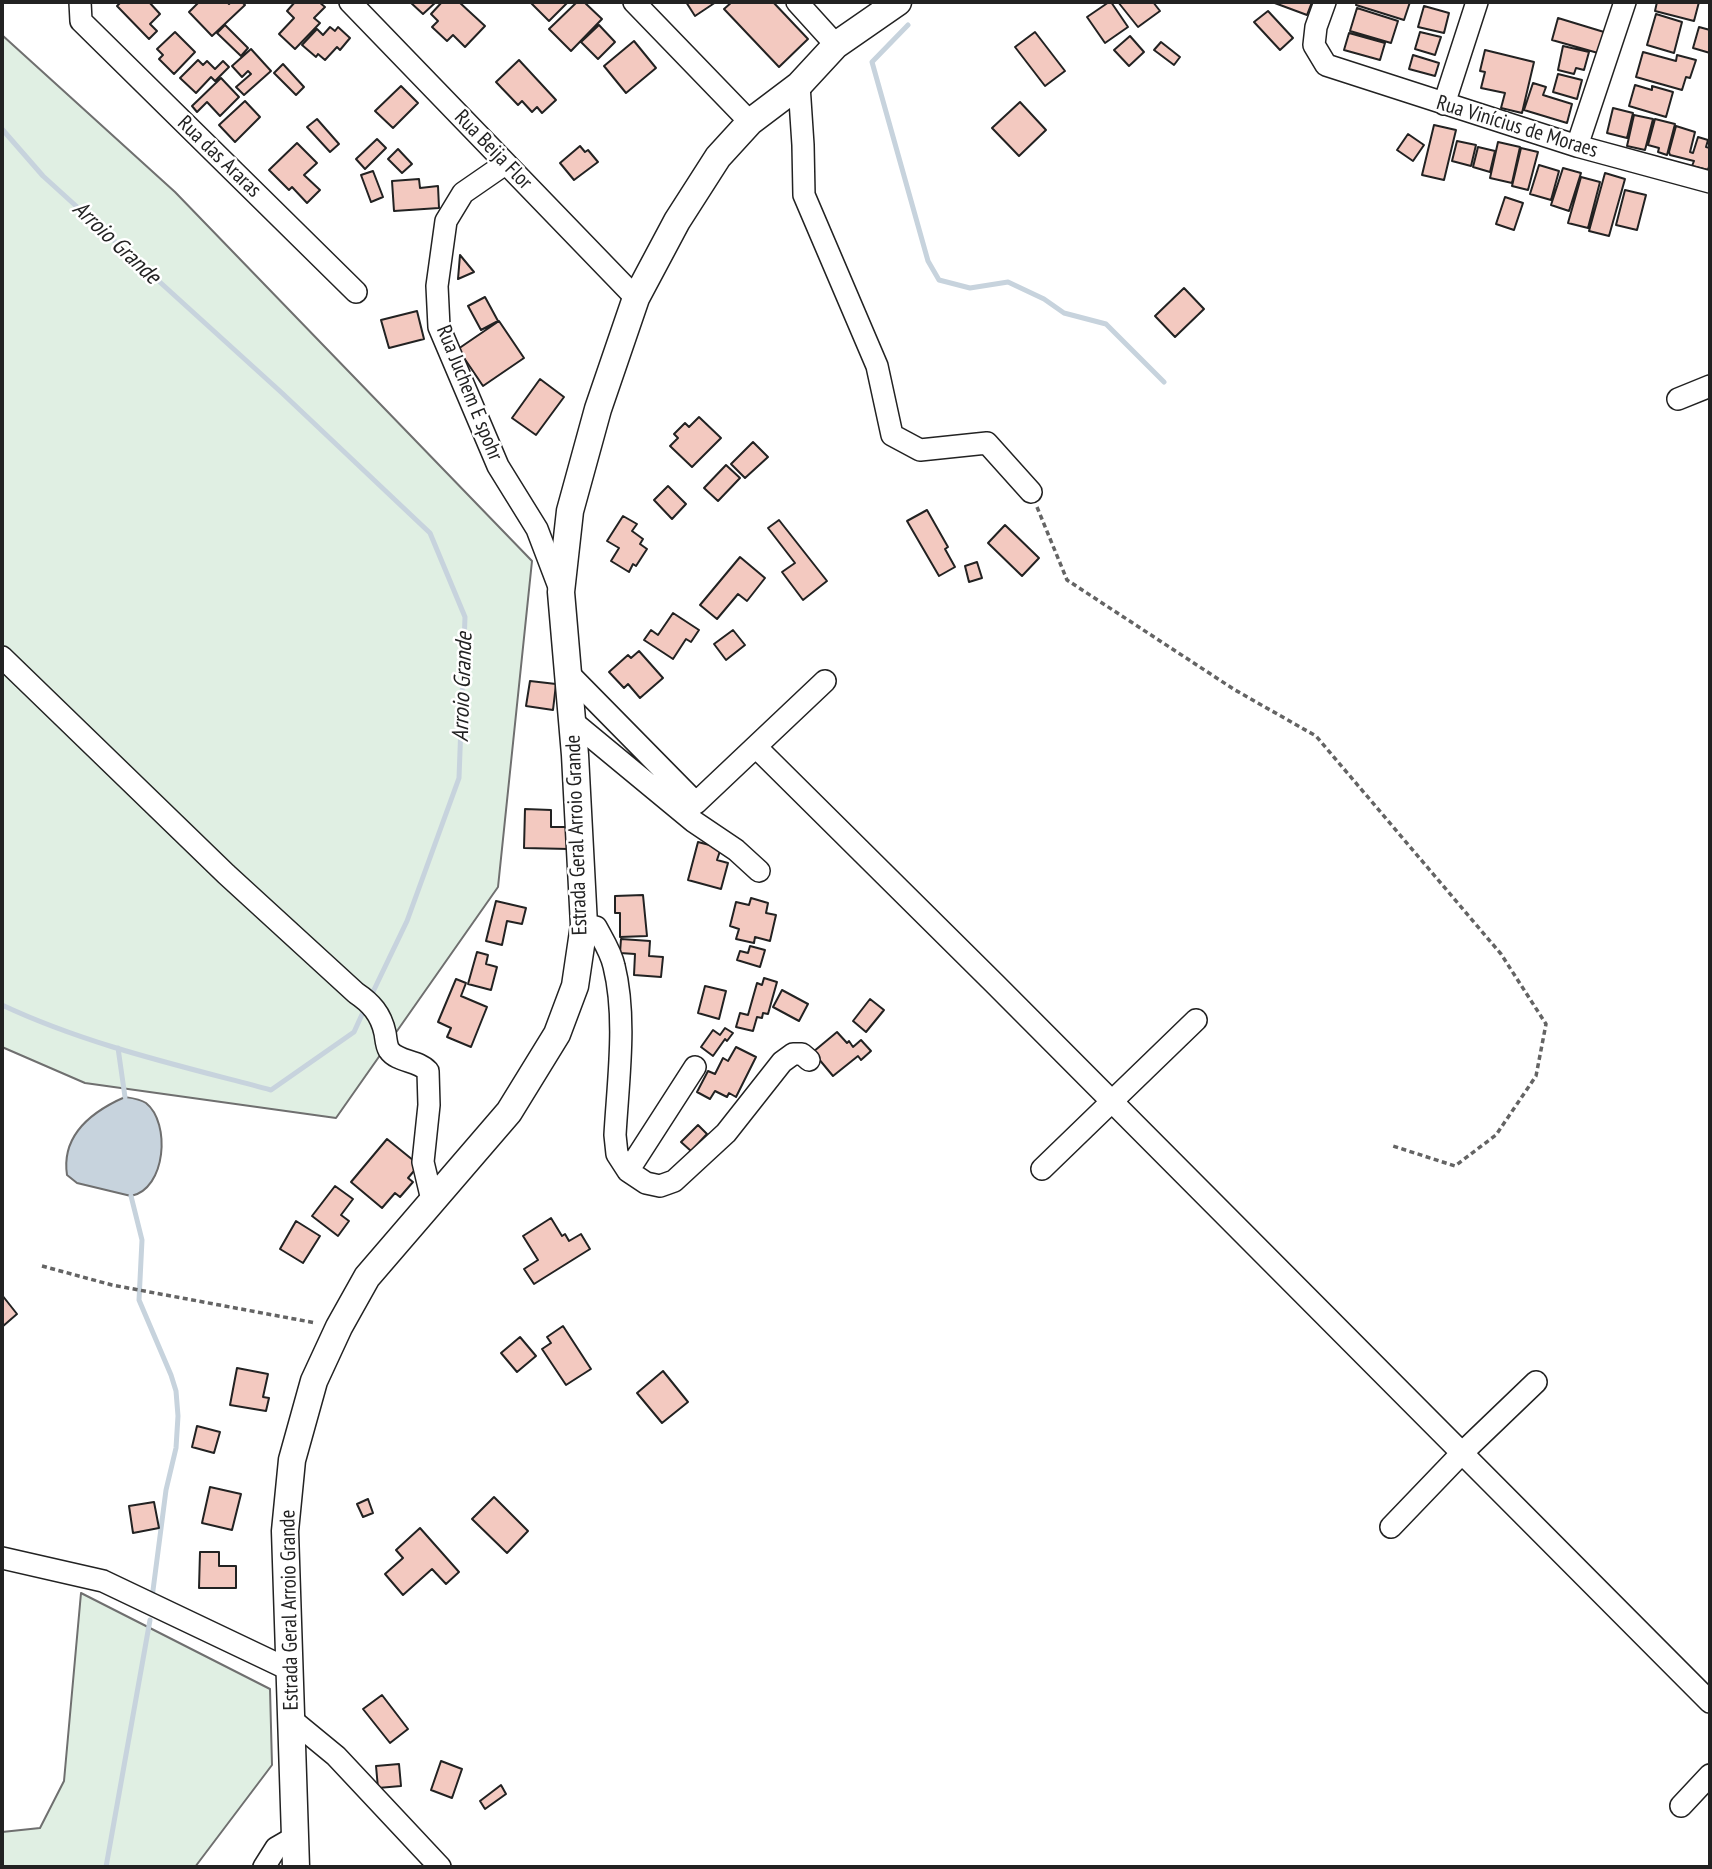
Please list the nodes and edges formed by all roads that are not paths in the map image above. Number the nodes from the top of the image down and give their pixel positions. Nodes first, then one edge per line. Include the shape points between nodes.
1 (350, 2) edge
2 (634, 2) edge
3 (797, 2) edge
4 (898, 2) edge
5 (1325, 2) edge
6 (1477, 2) edge
7 (1625, 2) edge
8 (80, 12) edge
9 (836, 45) junction
10 (799, 85) junction
11 (1444, 104) junction
12 (750, 122) junction
13 (1577, 146) junction
14 (505, 164) junction
15 (1710, 182) edge
16 (356, 292) dead end
17 (636, 298) junction
18 (1710, 386) edge
19 (1678, 399) dead end
20 (1031, 492) road end
21 (561, 592) junction
22 (2, 657) edge
23 (568, 673) junction
24 (825, 681) dead end
25 (572, 721) junction
26 (755, 747) junction
27 (759, 871) dead end
28 (584, 925) junction
29 (1196, 1020) dead end
30 (809, 1060) dead end
31 (695, 1066) dead end
32 (1112, 1101) junction
33 (1042, 1169) dead end
34 (628, 1171) junction
35 (432, 1200) junction
36 (1536, 1382) dead end
37 (1462, 1453) junction
38 (1391, 1527) dead end
39 (2, 1558) edge
40 (290, 1670) junction
41 (1710, 1702) edge
42 (291, 1719) junction
43 (1710, 1775) edge
44 (1681, 1805) dead end
45 (295, 1837) junction
46 (264, 1867) edge
47 (296, 1867) edge
48 (440, 1867) edge

1 - 14 street, Rua Beija Flor
2 - 12 street
3 - 9 street
4 - 9 main road, Estrada Geral Arroio Grande
5 - 11 street, Rua Vinícius de Moraes via 1314,45 1326,65
6 - 11 street
7 - 13 street
8 - 16 street, Rua das Araras
9 - 10 main road, Estrada Geral Arroio Grande
10 - 12 main road, Estrada Geral Arroio Grande
10 - 20 street via 804,195 877,366 892,435 920,450 987,443
11 - 13 street, Rua Vinícius de Moraes
12 - 17 main road, Estrada Geral Arroio Grande via 718,157
13 - 15 street, Rua Vinícius de Moraes
14 - 17 street, Rua Beija Flor
14 - 21 street, Rua Juchem E spohr via 463,193 446,222 437,286 439,327 498,466 537,528
17 - 21 main road, Estrada Geral Arroio Grande via 570,511
18 - 19 street
21 - 23 main road, Estrada Geral Arroio Grande
22 - 35 street via 226,874 364,998 384,1029 389,1050 428,1072 423,1162
23 - 25 main road, Estrada Geral Arroio Grande
23 - 26 street via 696,803
24 - 26 street
25 - 27 street
25 - 28 main road, Estrada Geral Arroio Grande
26 - 32 street
28 - 34 street via 596,927 614,966 620,1003 615,1135 617,1154
28 - 35 main road, Estrada Geral Arroio Grande via 575,986 557,1034 509,1112
29 - 32 street
30 - 34 street via 793,1054 782,1062 726,1133 674,1181 660,1186 646,1183
31 - 34 street
32 - 33 street
32 - 37 street
35 - 40 main road, Estrada Geral Arroio Grande via 368,1278 314,1381 292,1460 285,1531
36 - 37 street
37 - 38 street
37 - 41 street
39 - 40 street via 103,1580
40 - 42 main road, Estrada Geral Arroio Grande
42 - 45 main road, Estrada Geral Arroio Grande
42 - 48 street via 336,1756
43 - 44 street
45 - 46 street via 275,1848
45 - 47 main road, Estrada Geral Arroio Grande

